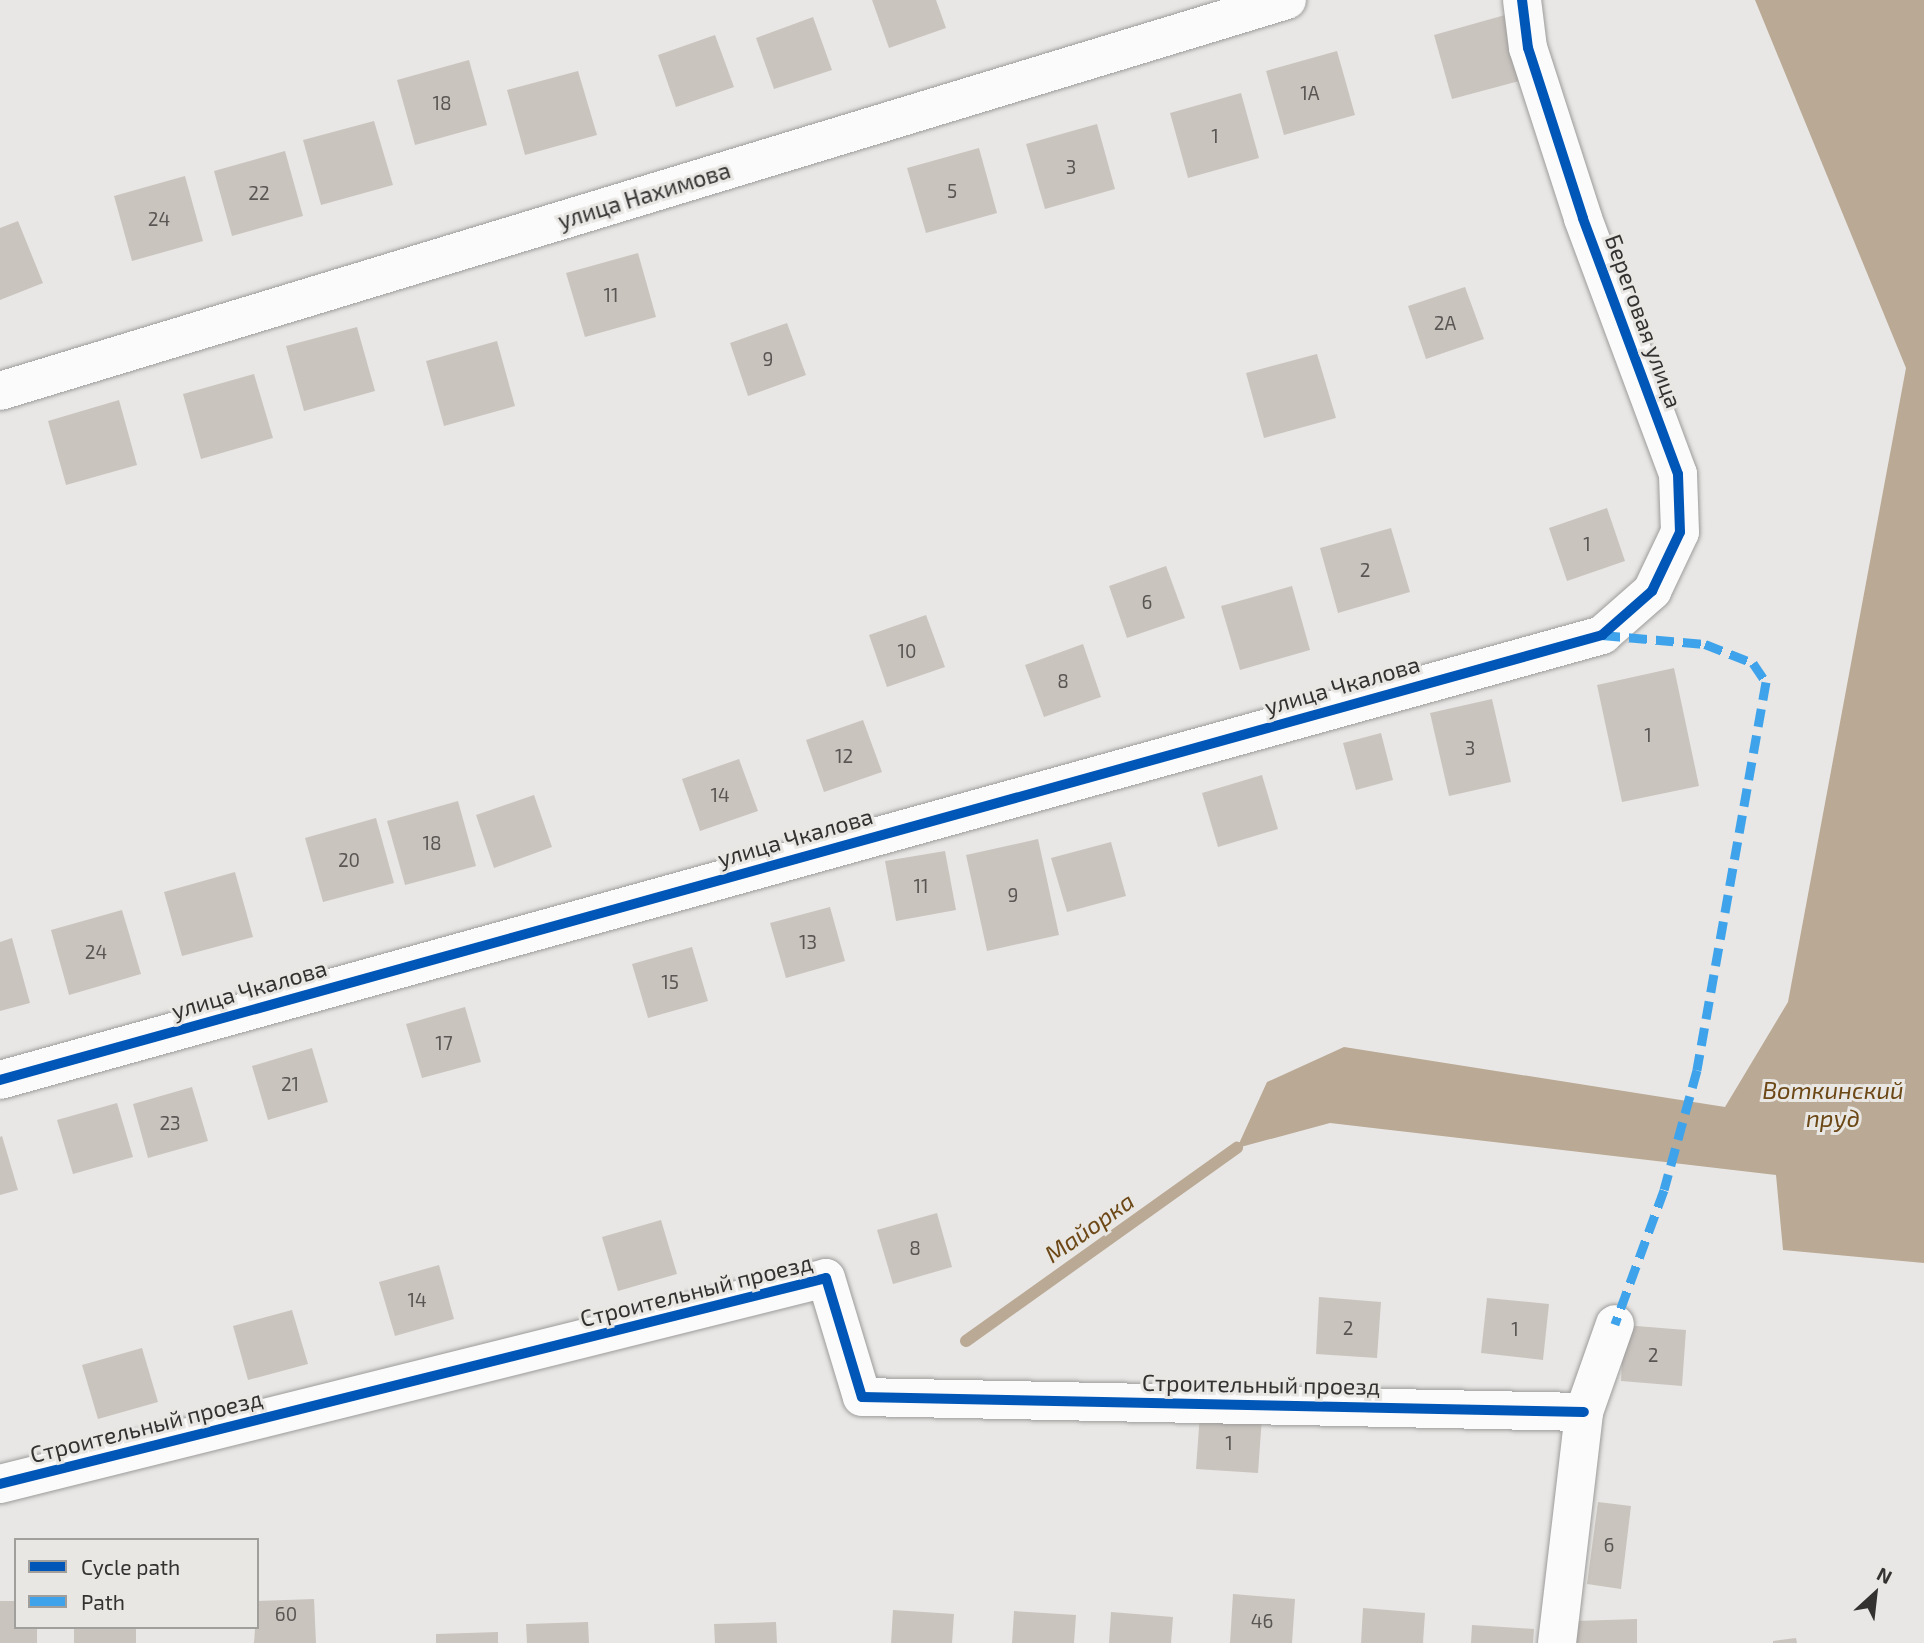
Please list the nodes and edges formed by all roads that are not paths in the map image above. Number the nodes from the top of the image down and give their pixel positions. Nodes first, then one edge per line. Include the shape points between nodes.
1 (1287, 0) edge
2 (1522, 0) edge
3 (0, 391) edge
4 (1602, 635) joint
5 (0, 1080) edge
6 (1615, 1324) dead end
7 (1584, 1412) junction
8 (0, 1484) edge
9 (1557, 1643) edge

1 - 3 street, улица Нахимова
2 - 4 street, Береговая улица via 1528,48 1579,205 1678,474 1679,532 1652,591
4 - 5 street, улица Чкалова
6 - 7 street
7 - 8 street, Строительный проезд via 862,1397 826,1278
7 - 9 street

